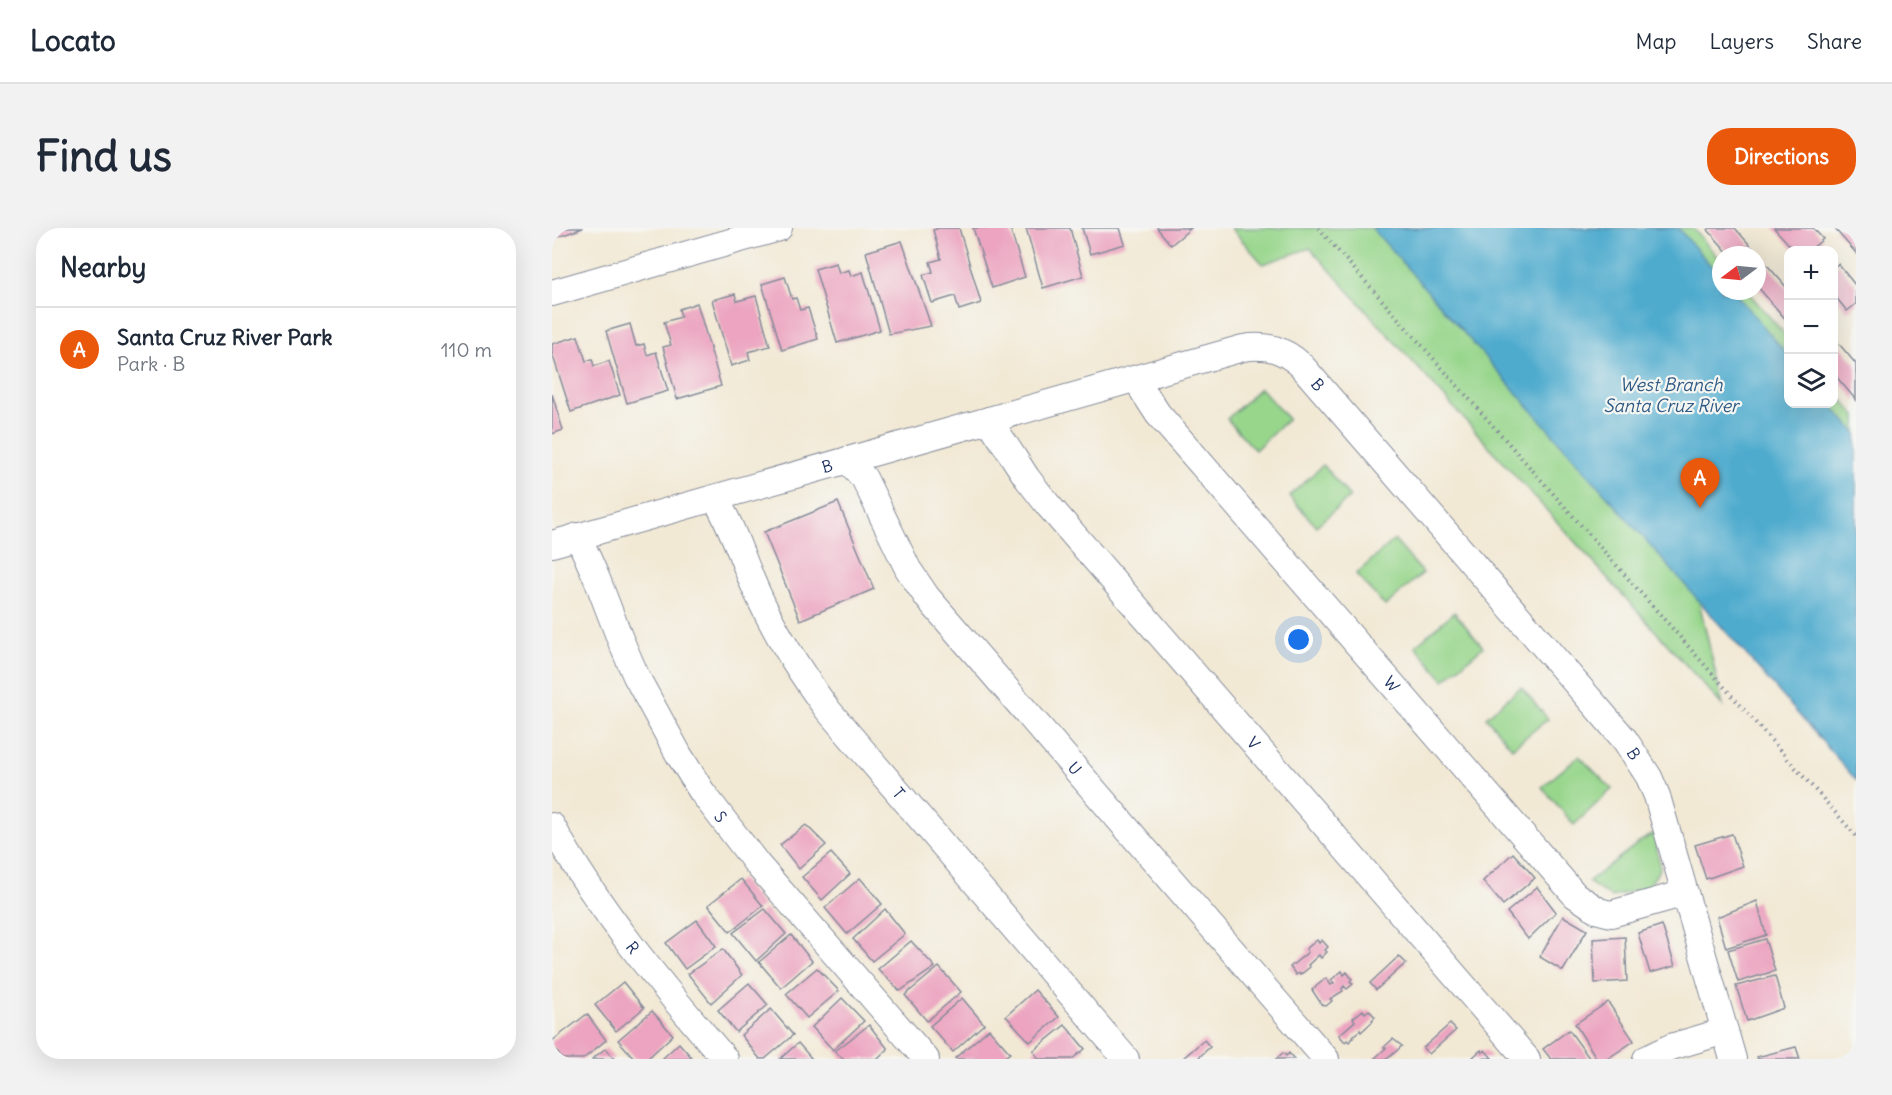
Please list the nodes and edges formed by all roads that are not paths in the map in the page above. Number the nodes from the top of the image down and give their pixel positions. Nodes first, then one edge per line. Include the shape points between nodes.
1 (779, 228) edge
2 (552, 293) edge
3 (1139, 378) junction
4 (989, 420) junction
5 (848, 460) junction
6 (715, 498) junction
7 (578, 536) junction
8 (552, 544) edge
9 (552, 826) edge
10 (1685, 893) junction
11 (1725, 1030) junction
12 (725, 1059) edge
13 (926, 1059) edge
14 (1126, 1059) edge
15 (1326, 1059) edge
16 (1527, 1059) edge
17 (1646, 1059) edge
18 (1733, 1059) edge

1 - 2 street
3 - 4 street, B
3 - 10 street, W via 1158,414 1575,895 1611,914
3 - 10 street, B via 1258,345 1273,347 1301,365 1625,740 1657,796
4 - 5 street, B
4 - 16 street, V via 1048,505
5 - 6 street, B
5 - 15 street, U via 867,484 908,569 927,597
6 - 7 street, B
6 - 14 street, T via 768,615 827,709
7 - 8 street, B
7 - 13 street, S via 636,676 702,792 757,864
9 - 12 street, R via 637,954
10 - 11 street, B
11 - 17 street
11 - 18 street, B

